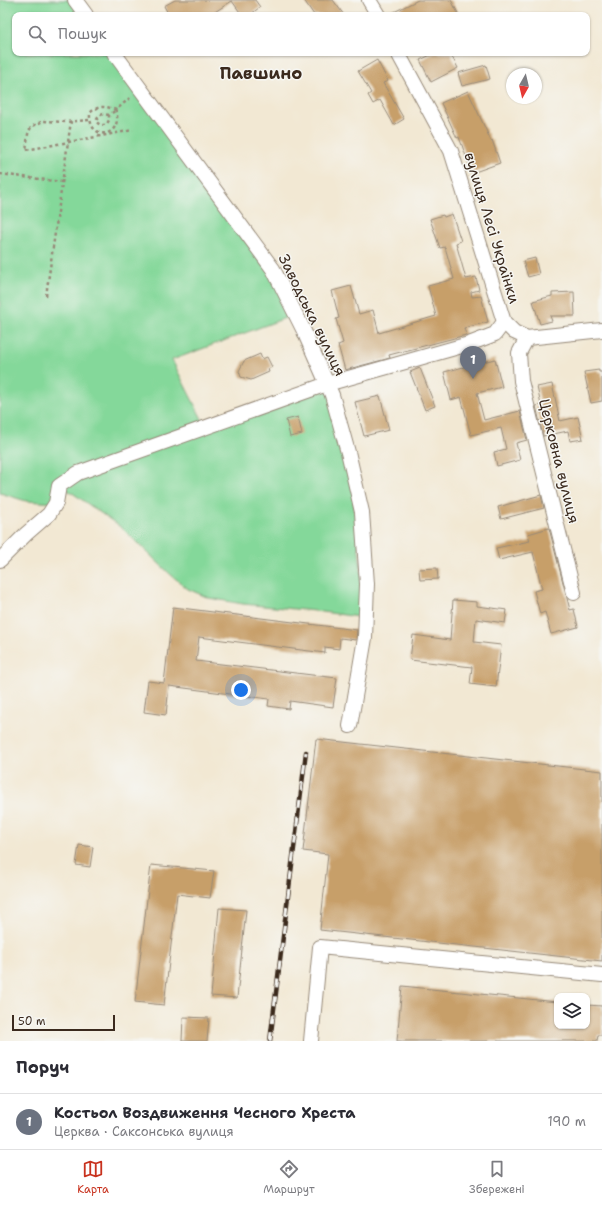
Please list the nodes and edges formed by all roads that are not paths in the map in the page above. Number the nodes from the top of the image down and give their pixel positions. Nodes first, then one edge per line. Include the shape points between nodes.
1 (75, 0) edge
2 (369, 0) edge
3 (84, 12) edge
4 (376, 12) edge
5 (116, 56) edge
6 (400, 56) edge
7 (504, 322) junction
8 (602, 330) edge
9 (526, 338) junction
10 (327, 384) junction
11 (0, 560) edge
12 (574, 593) dead end
13 (350, 726) dead end
14 (602, 975) edge
15 (312, 1041) edge

1 - 3 street
2 - 4 street
5 - 10 street, Заводська вулиця via 273,269
6 - 7 street, вулиця Лесі Українки via 451,150
7 - 9 street, вулиця Лесі Українки via 514,332
7 - 10 street via 495,334 469,344
8 - 9 street
9 - 12 street, Церковна вулиця via 519,353 522,381
10 - 11 street via 78,473 59,486 56,503 49,514
10 - 13 street, Заводська вулиця via 349,456 362,512 367,584 365,638
14 - 15 street via 320,947

